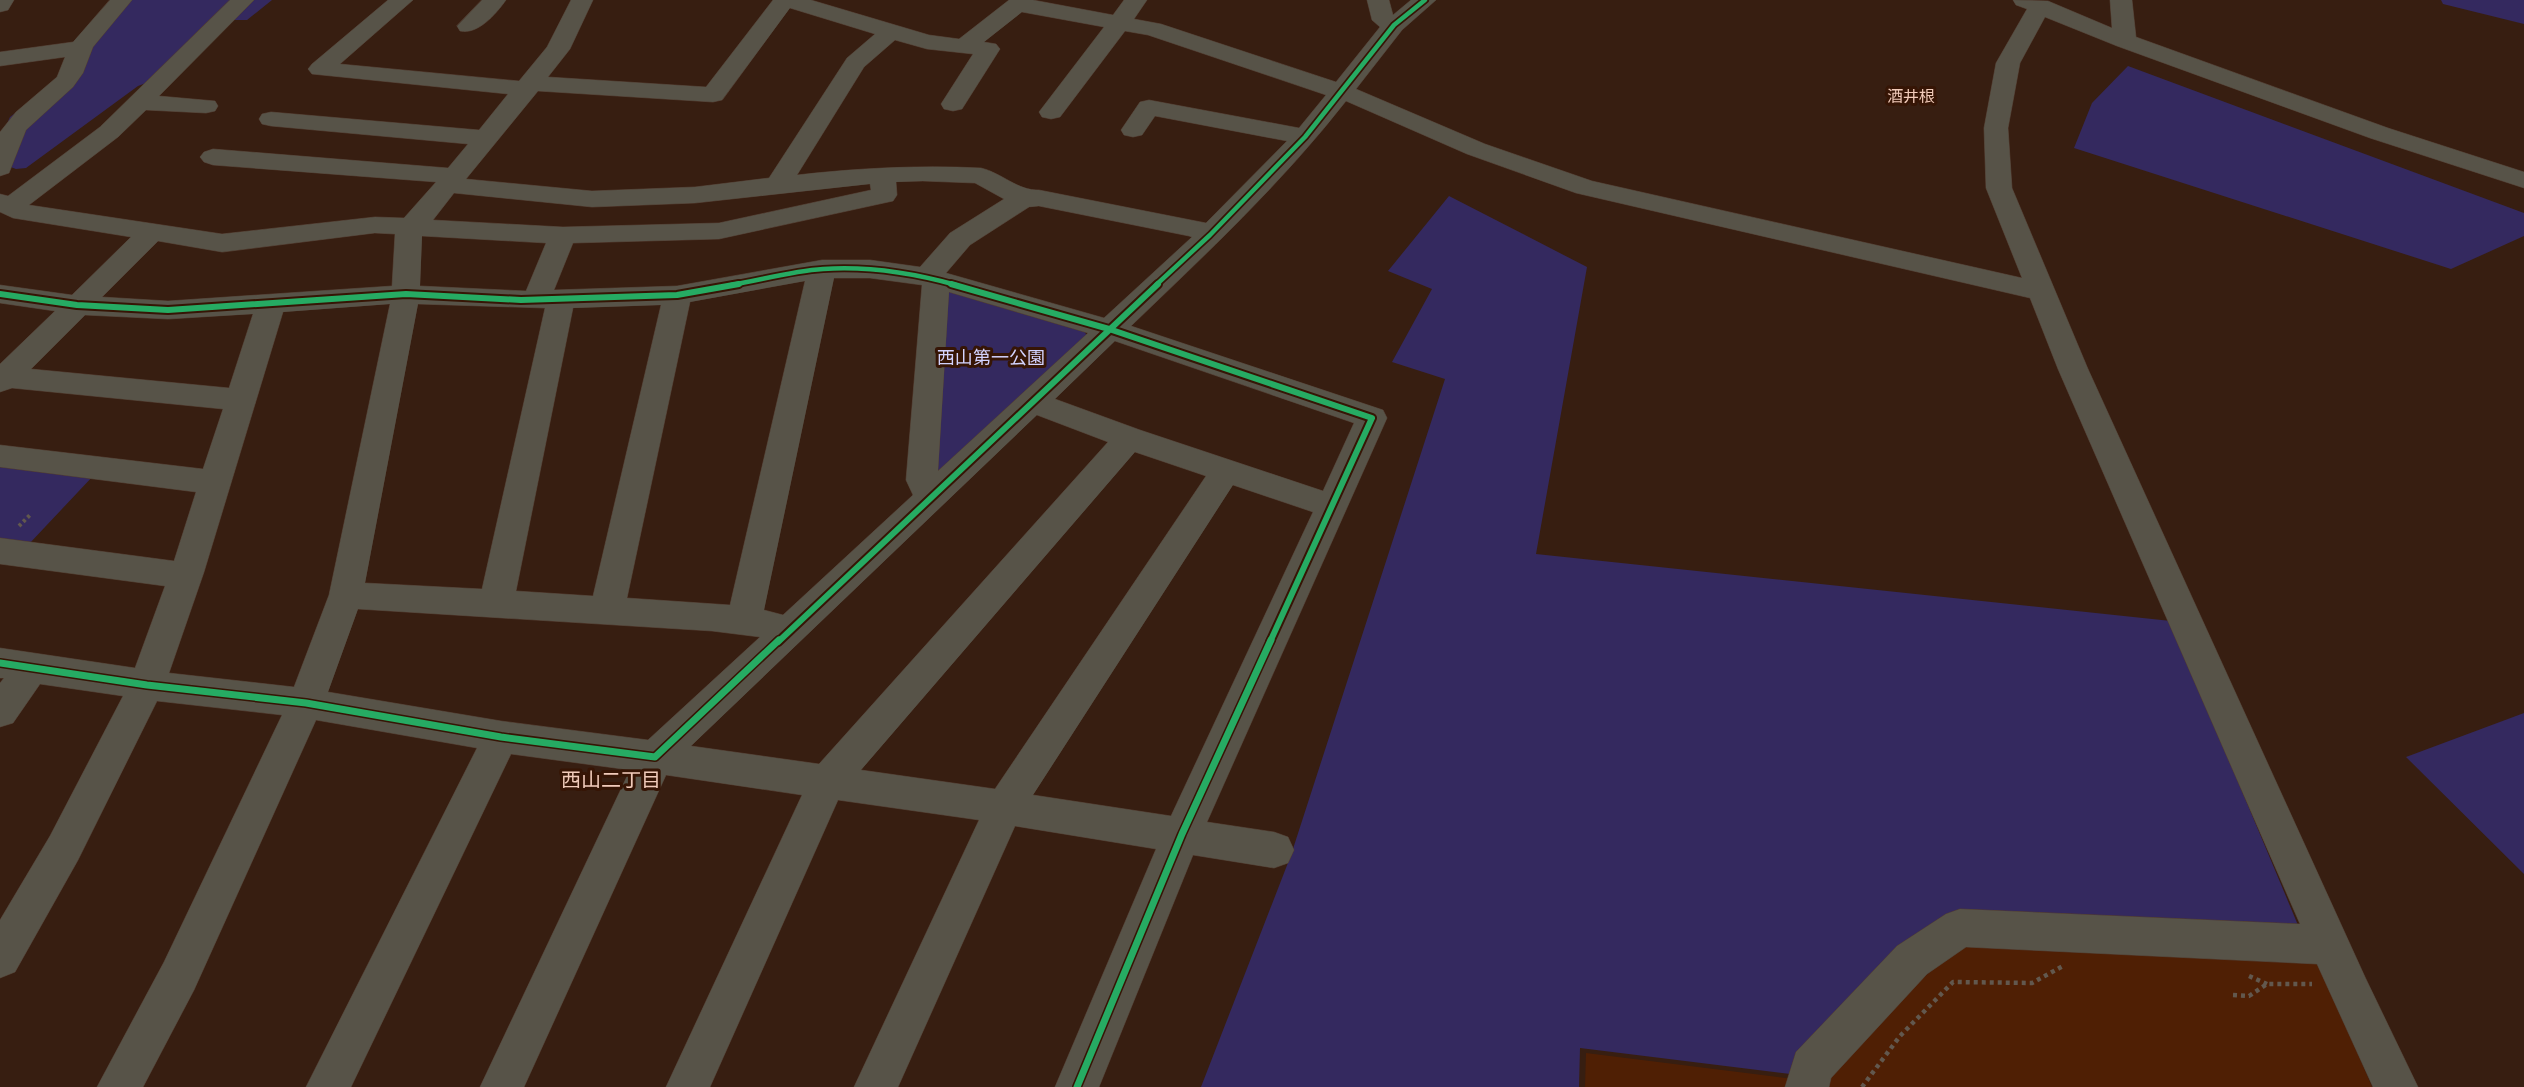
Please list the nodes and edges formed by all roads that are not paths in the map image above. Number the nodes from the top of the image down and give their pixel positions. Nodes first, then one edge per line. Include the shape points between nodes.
1 (3, 0) edge
2 (121, 0) edge
3 (243, 0) edge
4 (402, 0) edge
5 (495, 0) edge
6 (582, 0) edge
7 (1136, 0) edge
8 (1425, 0) edge
9 (2121, 0) edge
10 (794, 1) edge
11 (2032, 3) edge
12 (0, 5) edge
13 (1386, 12) edge
14 (345, 20) dead end
15 (1118, 22) junction
16 (373, 24) junction
17 (468, 26) dead end
18 (891, 31) junction
19 (2125, 41) junction
20 (964, 46) junction
21 (81, 48) junction
22 (0, 59) edge
23 (512, 65) dead end
24 (534, 80) junction
25 (1341, 92) junction
26 (140, 102) junction
27 (953, 104) dead end
28 (206, 106) dead end
29 (1051, 112) dead end
30 (271, 119) dead end
31 (320, 123) junction
32 (1133, 130) dead end
33 (1305, 136) junction
34 (486, 138) junction
35 (213, 157) dead end
36 (278, 162) junction
37 (0, 168) edge
38 (883, 175) junction
39 (2524, 180) edge
40 (452, 181) junction
41 (777, 185) junction
42 (1023, 199) junction
43 (3, 203) edge
44 (410, 227) junction
45 (152, 232) junction
46 (563, 235) junction
47 (1210, 235) junction
48 (822, 269) junction
49 (934, 279) junction
50 (2040, 291) junction
51 (0, 294) edge
52 (406, 294) junction
53 (677, 295) junction
54 (549, 299) junction
55 (271, 303) junction
56 (78, 305) junction
57 (1109, 329) junction
58 (3, 379) edge
59 (240, 400) junction
60 (1033, 402) junction
61 (1129, 438) junction
62 (0, 456) edge
63 (1226, 471) junction
64 (214, 479) junction
65 (930, 498) junction
66 (1331, 506) junction
67 (0, 551) edge
68 (187, 572) junction
69 (346, 595) junction
70 (496, 604) junction
71 (607, 610) junction
72 (744, 621) junction
73 (790, 632) junction
74 (15, 665) edge
75 (147, 685) junction
76 (306, 703) junction
77 (0, 711) edge
78 (501, 737) junction
79 (655, 757) junction
80 (826, 782) junction
81 (1004, 807) junction
82 (1182, 834) junction
83 (1274, 850) dead end
84 (2330, 945) junction
85 (0, 958) edge
86 (119, 1087) edge
87 (328, 1087) edge
88 (502, 1087) edge
89 (688, 1087) edge
90 (876, 1087) edge
91 (1077, 1087) edge
92 (1807, 1087) edge
93 (2396, 1087) edge

1 - 12 street
2 - 21 street
3 - 26 street
4 - 16 street
5 - 17 street
6 - 24 street via 558,49
7 - 15 street
8 - 13 street
9 - 19 street
10 - 18 street
10 - 24 street via 713,95
11 - 19 street
11 - 50 street via 2008,63 1996,128 1999,188
13 - 25 street
14 - 16 street
15 - 20 street via 1018,4
15 - 25 street via 1154,29
15 - 29 street
16 - 24 street via 320,69
18 - 20 street via 927,42
18 - 41 street via 855,63
19 - 39 street via 2379,133
20 - 27 street via 988,49
21 - 22 street
21 - 37 street via 73,72 63,85 22,117 7,140
23 - 24 street
24 - 34 street
25 - 33 street
25 - 50 street via 1476,150 1585,187
26 - 28 street
26 - 43 street via 109,132
30 - 31 street
31 - 34 street
31 - 36 street
32 - 33 street via 1149,107
33 - 47 street
34 - 40 street
35 - 36 street
36 - 40 street
38 - 41 street
38 - 42 street via 923,172 981,176
38 - 46 street via 884,195 718,231
40 - 41 street via 592,199 695,195
40 - 44 street
42 - 47 street via 1039,198 1197,229
42 - 49 street via 960,239
43 - 45 street via 22,212
44 - 45 street via 351,227 232,243
44 - 46 street
44 - 52 street
45 - 56 street
46 - 54 street
47 - 57 street
48 - 49 street via 870,269
48 - 53 street
48 - 72 street
49 - 57 street
49 - 65 street via 922,480
50 - 84 street
51 - 56 street
52 - 54 street
52 - 55 street
52 - 69 street
53 - 54 street
53 - 71 street
54 - 70 street
55 - 56 street via 168,310
55 - 59 street
56 - 58 street
57 - 60 street
57 - 66 street via 1372,418
58 - 59 street
59 - 64 street
60 - 61 street
60 - 65 street
61 - 63 street
61 - 80 street
62 - 64 street via 200,481
63 - 66 street
63 - 81 street
64 - 68 street
65 - 73 street
66 - 82 street
67 - 68 street via 172,574
68 - 75 street
69 - 70 street
69 - 76 street
70 - 71 street
71 - 72 street
72 - 73 street
73 - 79 street
74 - 75 street
74 - 77 street
75 - 76 street
75 - 85 street via 64,848
76 - 78 street
76 - 86 street via 179,976
78 - 79 street
78 - 87 street
79 - 80 street
79 - 88 street
80 - 81 street
80 - 89 street
81 - 82 street
81 - 90 street
82 - 83 street
82 - 91 street
84 - 92 street via 1960,928 1912,960 1811,1067
84 - 93 street

